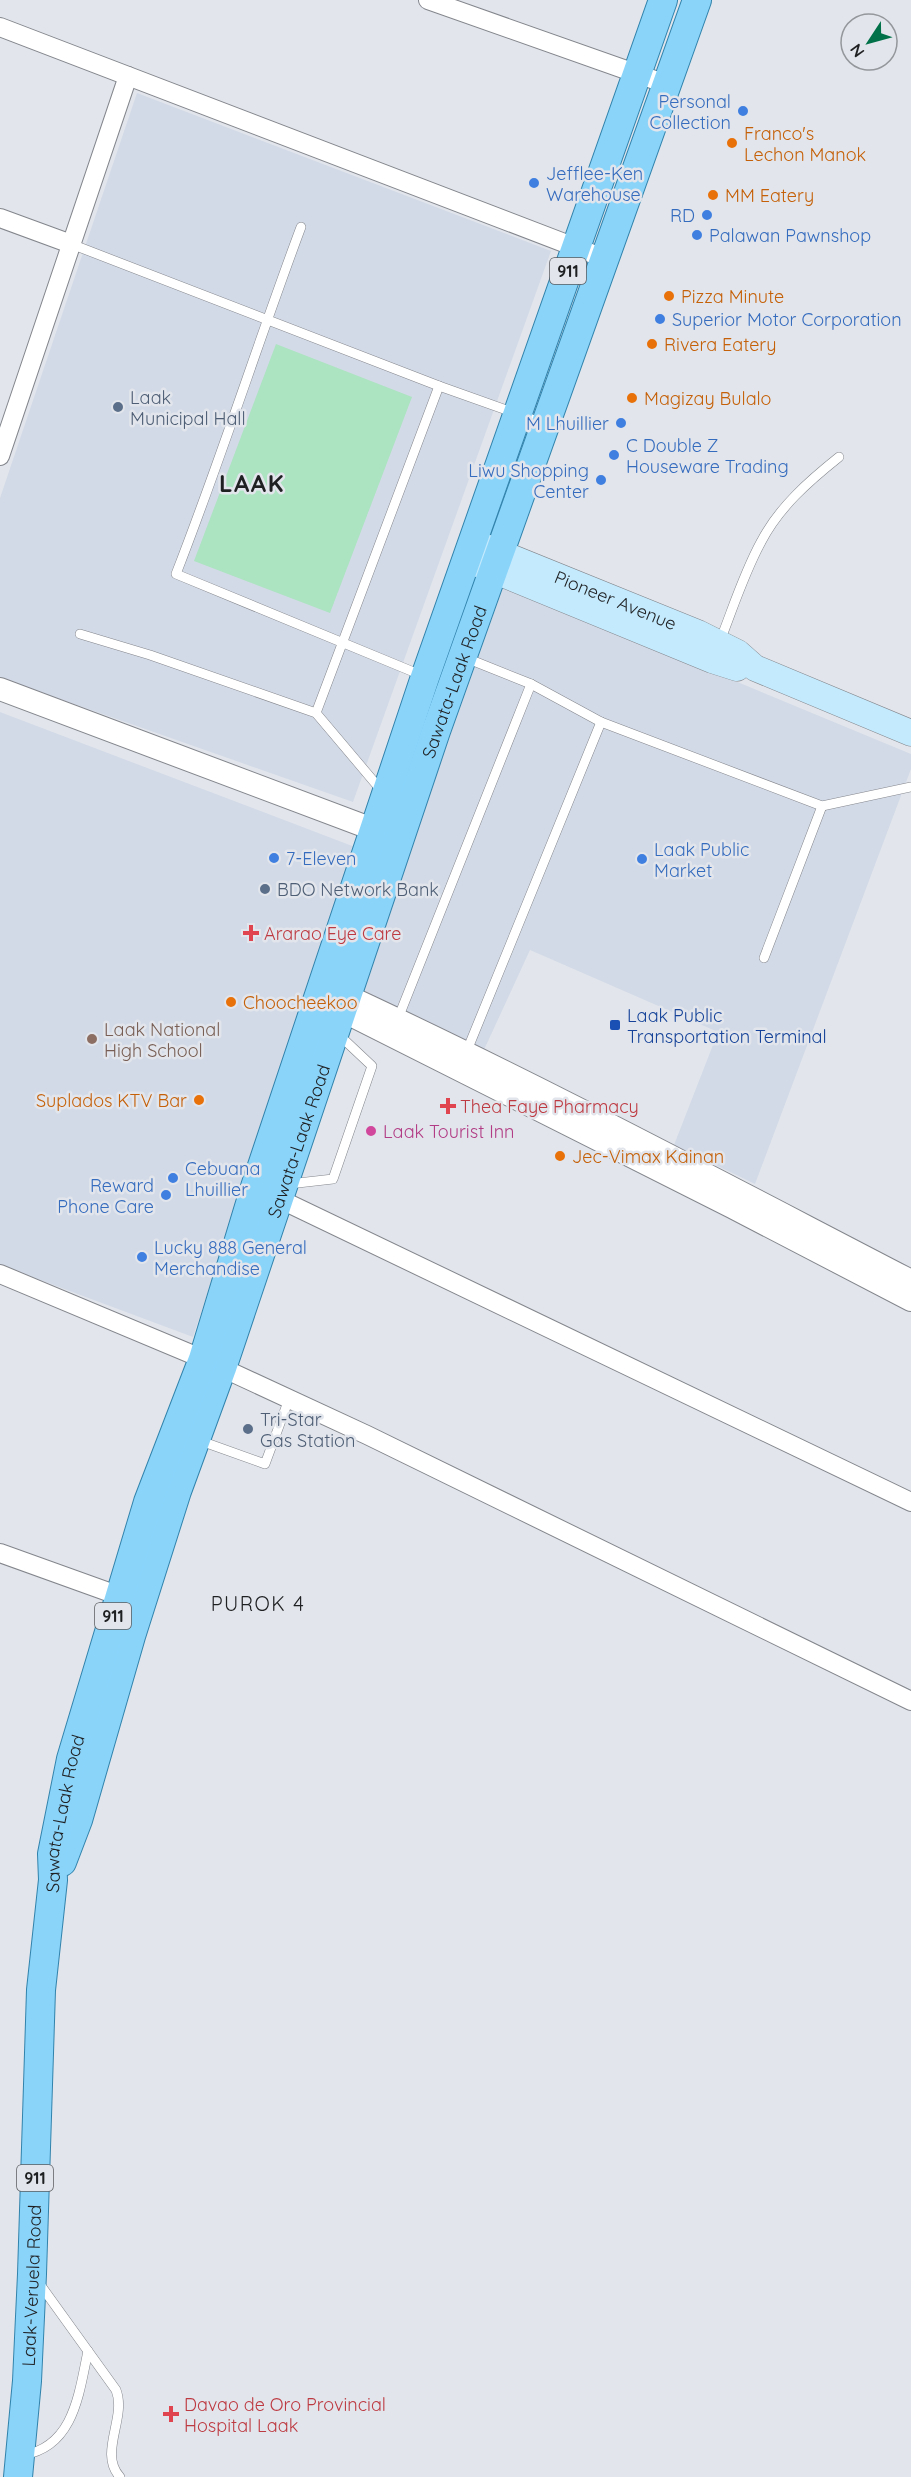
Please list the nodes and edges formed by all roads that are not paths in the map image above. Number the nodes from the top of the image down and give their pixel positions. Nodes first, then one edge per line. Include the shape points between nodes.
1 (428, 0) edge
2 (663, 0) edge
3 (697, 0) edge
4 (0, 27) edge
5 (636, 74) junction
6 (128, 76) junction
7 (666, 84) junction
8 (0, 218) edge
9 (301, 227) dead end
10 (71, 244) junction
11 (576, 248) junction
12 (606, 259) junction
13 (267, 318) junction
14 (439, 386) junction
15 (518, 415) junction
16 (546, 424) junction
17 (0, 456) edge
18 (839, 457) dead end
19 (470, 551) junction
20 (496, 562) junction
21 (80, 634) dead end
22 (341, 642) junction
23 (715, 652) junction
24 (464, 657) junction
25 (425, 676) junction
26 (531, 684) junction
27 (0, 690) edge
28 (316, 713) junction
29 (602, 722) junction
30 (911, 734) edge
31 (911, 787) edge
32 (387, 797) junction
33 (822, 806) junction
34 (375, 830) junction
35 (764, 958) dead end
36 (333, 1004) junction
37 (394, 1027) junction
38 (463, 1061) junction
39 (272, 1190) junction
40 (0, 1274) edge
41 (911, 1281) edge
42 (911, 1300) edge
43 (213, 1364) junction
44 (289, 1399) junction
45 (196, 1439) junction
46 (911, 1502) edge
47 (0, 1553) edge
48 (130, 1599) junction
49 (911, 1701) edge
50 (53, 1880) joint
51 (32, 2274) junction
52 (88, 2351) junction
53 (19, 2466) edge
54 (120, 2477) edge

1 - 5 street
2 - 5 main road, Sawata-Laak Road / 911
3 - 7 main road, Sawata-Laak Road / 911
4 - 6 street
5 - 7 street
5 - 11 main road, Sawata-Laak Road / 911
6 - 10 street
6 - 11 street
7 - 12 main road, Sawata-Laak Road / 911
8 - 10 street
9 - 13 lane
10 - 13 lane
10 - 17 street
11 - 12 street
11 - 15 main road, Sawata-Laak Road / 911
12 - 16 main road, Sawata-Laak Road / 911
13 - 14 lane
13 - 22 lane via 223,452 176,574
14 - 15 lane
14 - 22 lane
15 - 16 lane
15 - 19 main road, Sawata-Laak Road / 911
16 - 20 main road, Sawata-Laak Road / 911
18 - 23 lane via 807,483 761,542
19 - 20 main road, Pioneer Avenue
19 - 25 main road, Sawata-Laak Road / 911
20 - 23 main road, Pioneer Avenue
20 - 24 main road, Sawata-Laak Road / 911
21 - 28 lane
22 - 25 lane
22 - 28 lane
23 - 30 main road, Pioneer Avenue via 738,653 755,668
24 - 26 lane
24 - 36 main road, Sawata-Laak Road / 911
25 - 32 main road, Sawata-Laak Road / 911
26 - 29 lane
26 - 37 lane
27 - 34 street
28 - 32 lane
29 - 33 lane
29 - 38 lane
31 - 33 lane
32 - 34 main road, Sawata-Laak Road / 911
33 - 35 lane
34 - 36 main road, Sawata-Laak Road / 911
36 - 37 street
36 - 39 main road, Sawata-Laak Road / 911
36 - 39 lane via 372,1066 333,1179
37 - 38 street
38 - 41 street
38 - 42 street
39 - 43 main road, Sawata-Laak Road / 911
39 - 46 street
40 - 43 street
43 - 44 street
43 - 45 main road, Sawata-Laak Road / 911
43 - 48 main road, Sawata-Laak Road / 911 via 148,1502
44 - 45 lane via 265,1464
44 - 49 street
45 - 48 main road, Sawata-Laak Road / 911
47 - 48 street
48 - 50 main road, Sawata-Laak Road / 911 via 71,1759 53,1844
50 - 51 main road, Laak-Veruela Road / 911 via 41,1990
51 - 52 lane
51 - 53 main road, Laak-Veruela Road / 911
52 - 53 lane via 73,2412 63,2433
52 - 54 lane via 120,2399 111,2461

